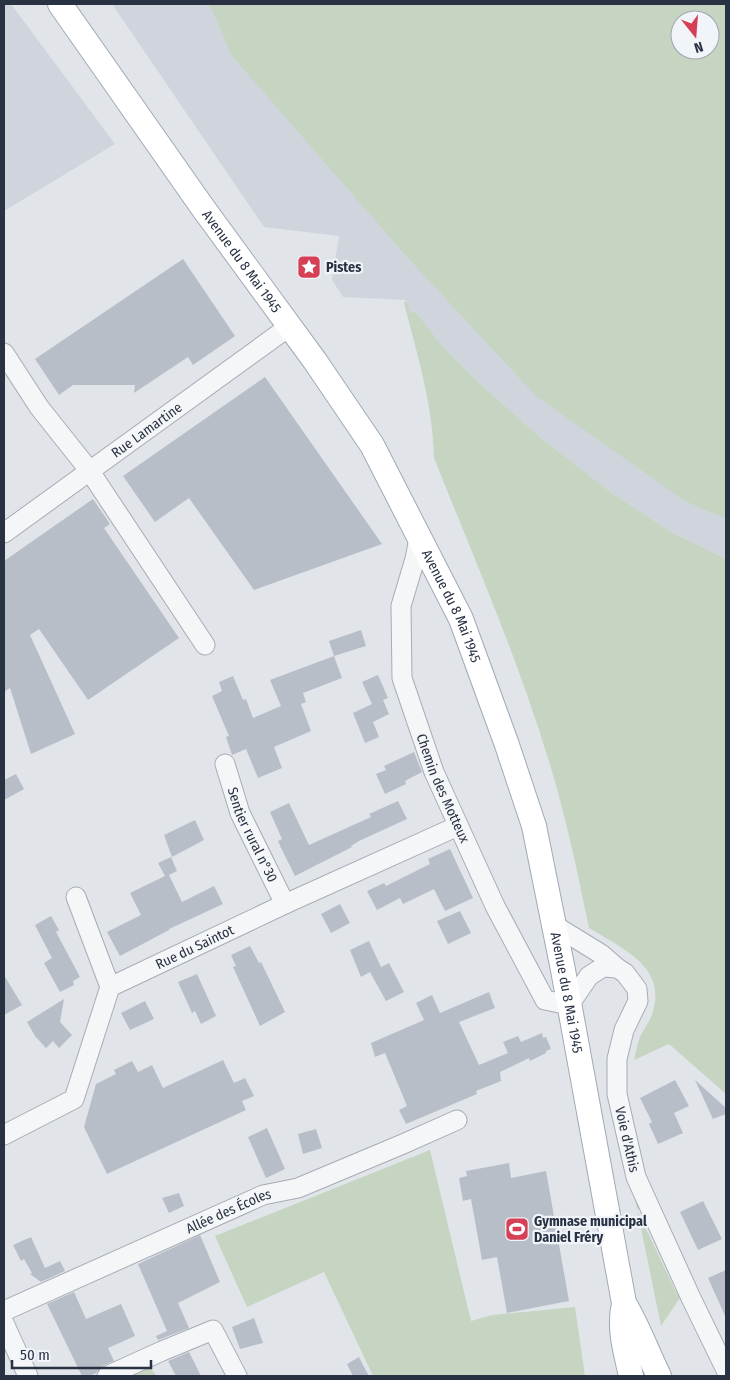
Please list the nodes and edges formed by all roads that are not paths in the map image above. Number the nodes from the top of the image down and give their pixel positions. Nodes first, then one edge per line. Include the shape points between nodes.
1 (60, 4) edge
2 (290, 326) junction
3 (4, 353) edge
4 (89, 470) junction
5 (4, 533) edge
6 (419, 538) junction
7 (205, 645) dead end
8 (226, 764) dead end
9 (458, 826) junction
10 (76, 897) dead end
11 (286, 904) junction
12 (554, 926) junction
13 (617, 968) junction
14 (110, 987) junction
15 (569, 1005) junction
16 (457, 1120) dead end
17 (4, 1135) edge
18 (624, 1303) junction
19 (4, 1311) edge
20 (4, 1323) edge
21 (726, 1370) edge
22 (28, 1376) edge
23 (107, 1376) edge
24 (237, 1376) edge
25 (631, 1376) edge
26 (659, 1376) edge

1 - 2 main road, Avenue du 8 Mai 1945
2 - 4 street, Rue Lamartine
2 - 6 main road, Avenue du 8 Mai 1945 via 372,445
3 - 4 street via 39,407
4 - 5 street, Rue Lamartine
4 - 7 street
6 - 9 street, Chemin des Motteux via 400,606 402,678 434,772
6 - 12 main road, Avenue du 8 Mai 1945 via 461,619 507,745 534,826
8 - 11 street, Sentier rural n°30 via 240,813
9 - 11 street, Rue du Saintot
9 - 15 street, Chemin des Motteux via 495,906 545,1000
10 - 14 street
11 - 14 street, Rue du Saintot
12 - 13 street, Voie d'Athis via 601,954
12 - 15 main road, Avenue du 8 Mai 1945
13 - 15 street via 603,967 592,973
13 - 21 street, Voie d'Athis via 637,989 638,1000 624,1030 617,1060 617,1094 636,1177
14 - 17 street via 74,1099
15 - 18 main road, Avenue du 8 Mai 1945
16 - 19 street, Allée des Écoles via 298,1188 263,1195
18 - 25 main road, Avenue du 8 Mai 1945 via 622,1334
18 - 26 main road, Avenue du 8 Mai 1945
20 - 22 street
23 - 24 street via 213,1330

